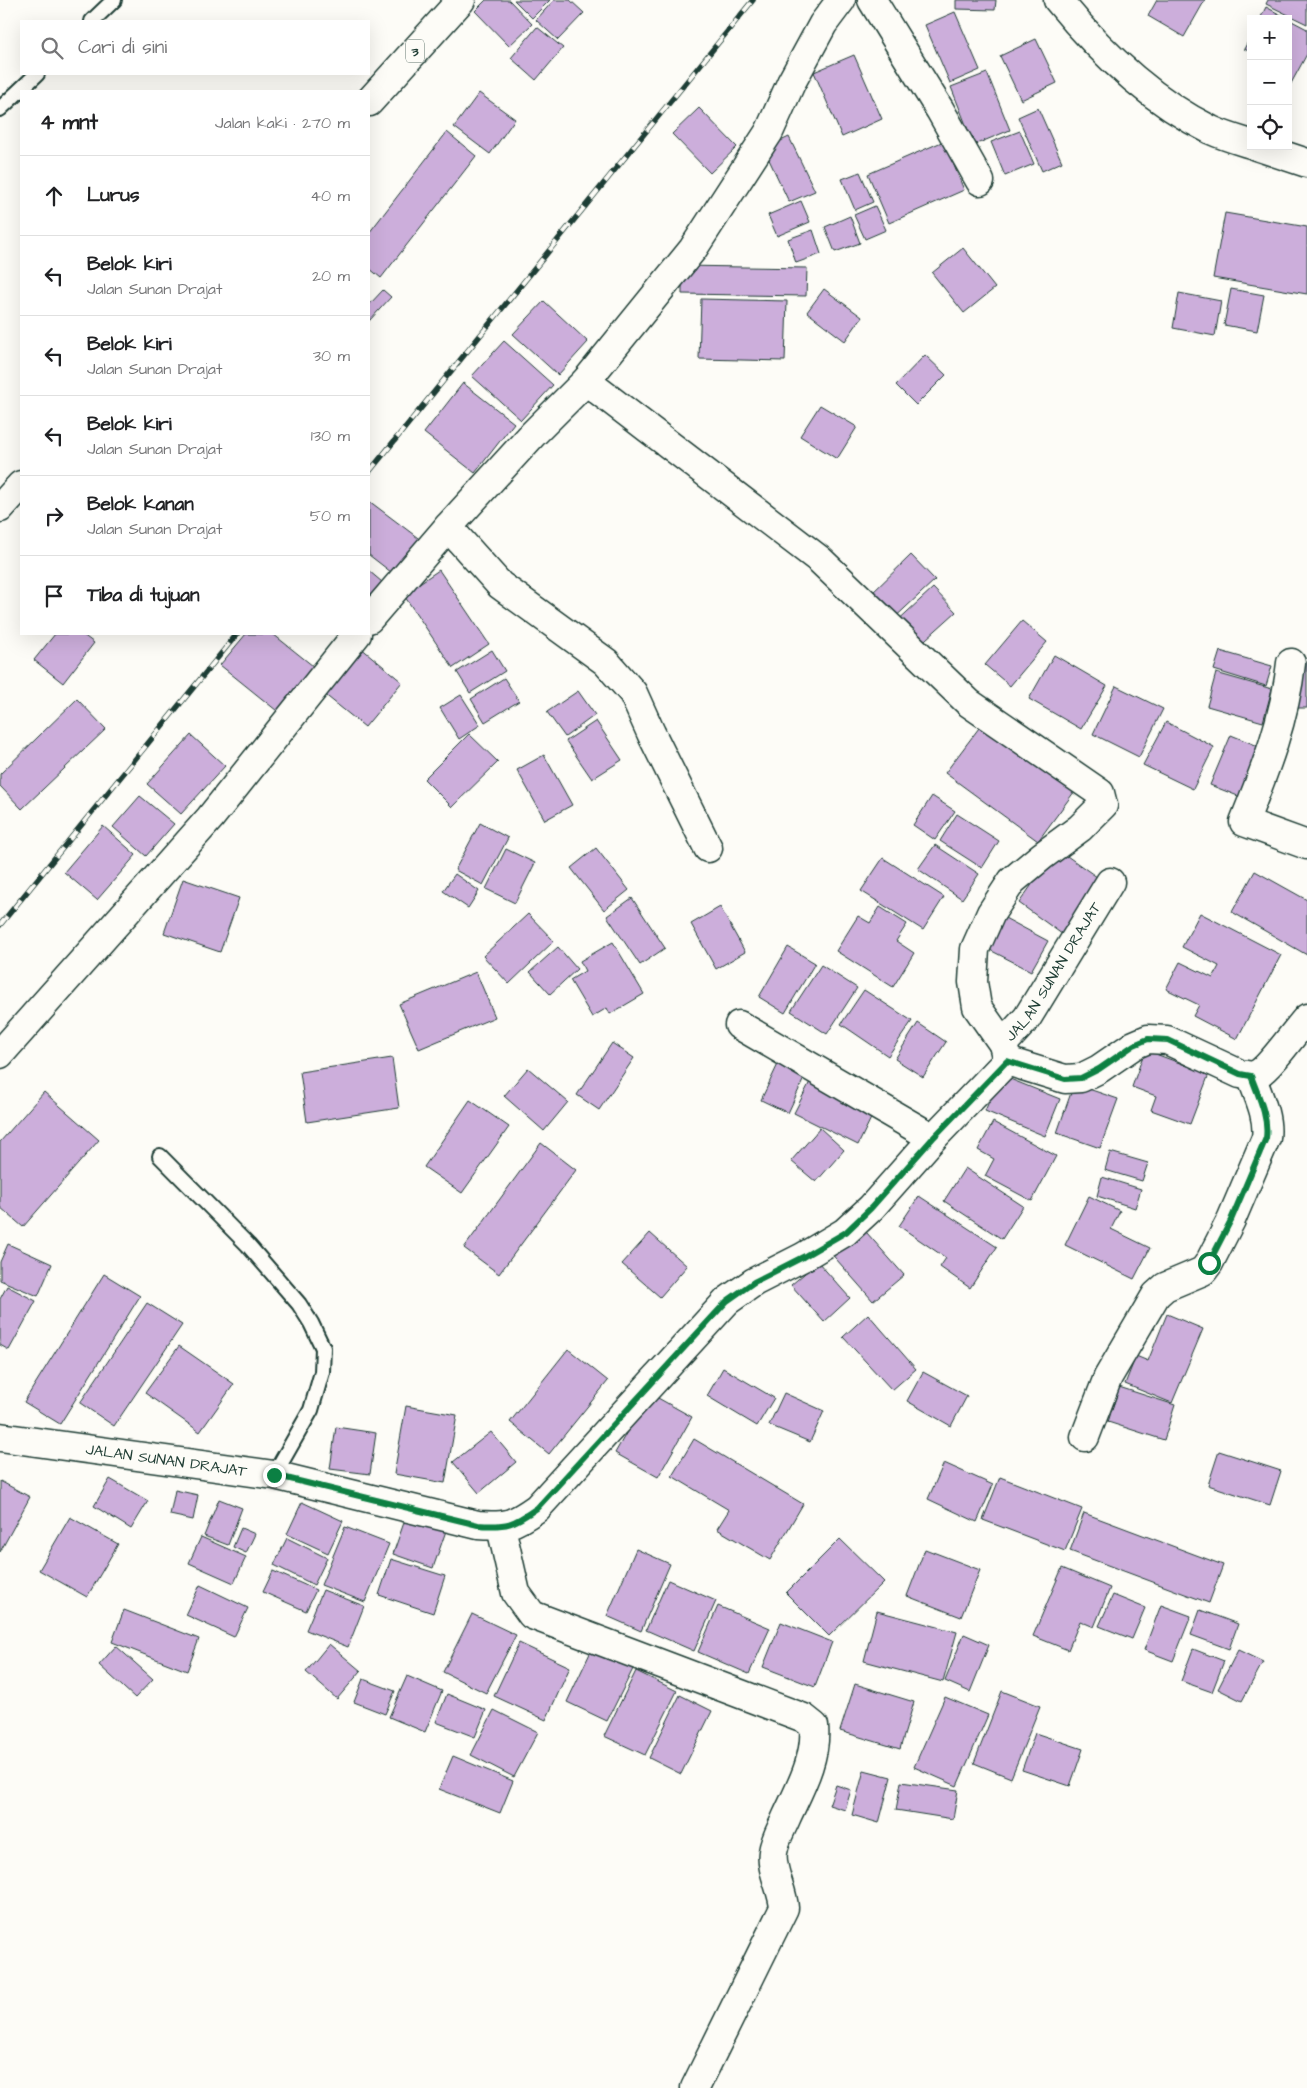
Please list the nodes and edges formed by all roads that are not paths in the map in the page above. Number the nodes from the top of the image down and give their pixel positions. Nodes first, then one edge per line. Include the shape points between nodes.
1 (114, 0) edge
2 (461, 0) edge
3 (841, 0) edge
4 (872, 0) edge
5 (1058, 0) edge
6 (93, 20) edge
7 (36, 75) edge
8 (20, 90) edge
9 (20, 90) edge
10 (370, 101) edge
11 (0, 109) edge
12 (1247, 143) edge
13 (1268, 150) edge
14 (1307, 163) edge
15 (980, 181) dead end
16 (586, 381) junction
17 (20, 486) edge
18 (0, 508) edge
19 (448, 527) junction
20 (370, 618) edge
21 (356, 635) edge
22 (1291, 663) dead end
23 (1307, 845) edge
24 (708, 848) dead end
25 (1110, 882) dead end
26 (1307, 1018) edge
27 (739, 1025) dead end
28 (1005, 1052) junction
29 (0, 1054) edge
30 (1251, 1076) junction
31 (933, 1138) junction
32 (160, 1156) dead end
33 (0, 1437) edge
34 (1085, 1437) dead end
35 (274, 1475) junction
36 (501, 1527) junction
37 (695, 2088) edge

1 - 6 lane
2 - 10 main road, 3
3 - 16 main road via 823,24 769,132 693,249
4 - 15 main road
5 - 12 main road via 1119,68 1156,98 1212,130
7 - 8 lane
9 - 11 lane
13 - 14 main road
16 - 19 main road
16 - 28 main road via 820,560 969,703 1100,793 1103,805 1080,828 1012,881 975,949 973,982 977,1007
17 - 18 main road
19 - 20 main road
19 - 24 main road via 500,585 606,662 633,693
21 - 29 main road via 210,818
22 - 23 main road via 1279,728 1244,822
25 - 28 main road, JALAN SUNAN DRAJAT
26 - 30 main road via 1268,1066
27 - 31 main road
28 - 30 main road, JALAN SUNAN DRAJAT via 1065,1079 1081,1078 1134,1045 1148,1039 1168,1040 1240,1074
28 - 31 main road, JALAN SUNAN DRAJAT
30 - 34 main road via 1267,1128 1266,1138 1231,1220 1202,1271 1165,1287 1156,1295 1108,1377
31 - 36 main road, JALAN SUNAN DRAJAT via 846,1232 754,1282 727,1301 537,1508 517,1522
32 - 35 lane via 248,1245 299,1304 323,1348 322,1372 311,1410
33 - 35 main road, JALAN SUNAN DRAJAT
35 - 36 main road, JALAN SUNAN DRAJAT via 478,1525
36 - 37 main road via 516,1593 532,1616 804,1718 814,1726 815,1738 803,1783 776,1840 773,1854 784,1908

